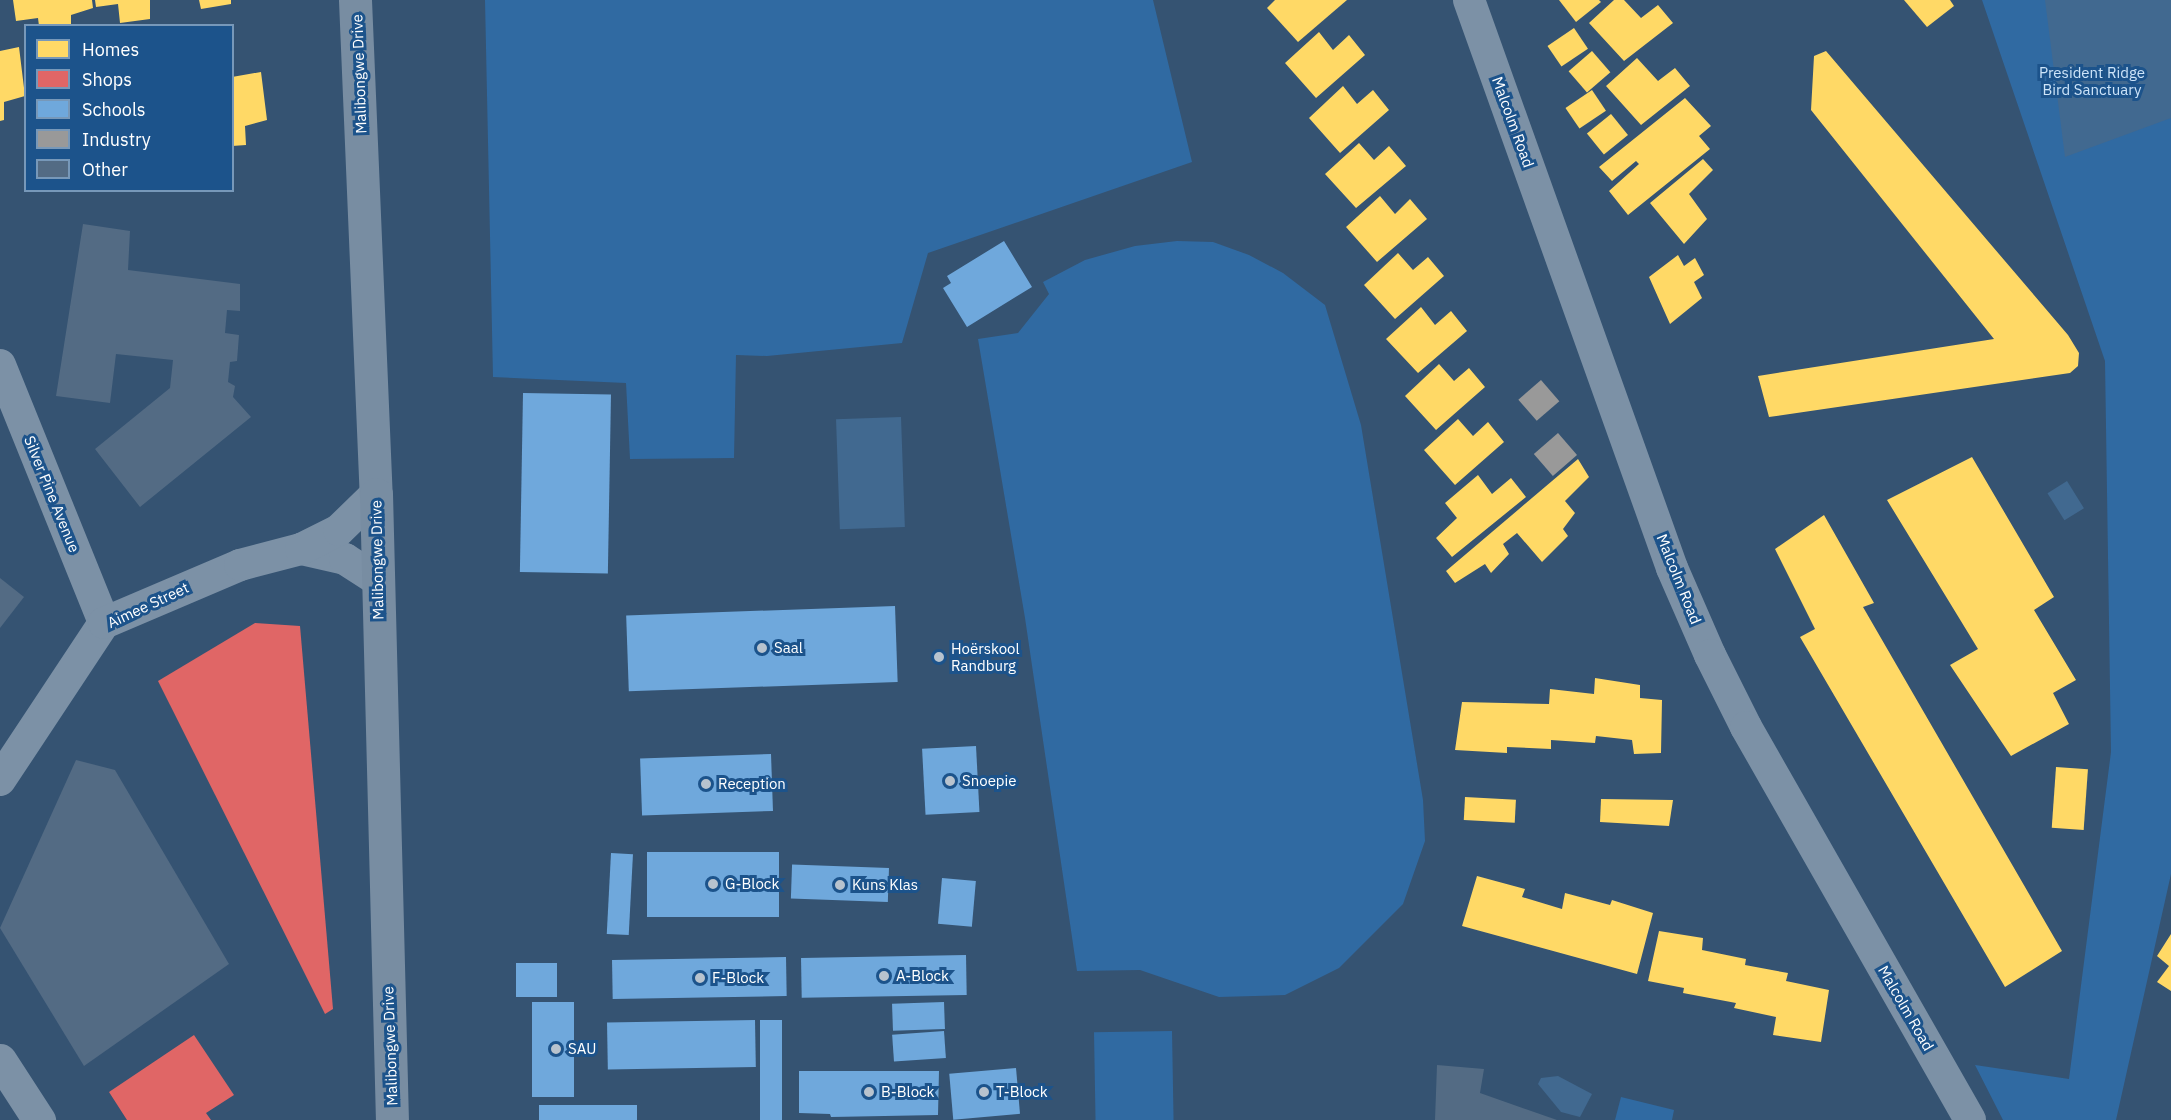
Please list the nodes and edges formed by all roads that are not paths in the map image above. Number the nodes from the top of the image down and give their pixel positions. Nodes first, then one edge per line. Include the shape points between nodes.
1 (355, 0) edge
2 (374, 0) edge
3 (1469, 0) edge
4 (0, 365) edge
5 (376, 494) junction
6 (301, 549) junction
7 (377, 580) junction
8 (104, 624) junction
9 (0, 780) edge
10 (0, 1060) edge
11 (39, 1120) edge
12 (392, 1120) edge
13 (408, 1120) edge
14 (1970, 1120) edge

1 - 5 main road, Malibongwe Drive
2 - 13 main road, Malibongwe Drive
3 - 14 street, Malcolm Road via 1672,568 1710,656 1746,727
4 - 8 street, Silver Pine Avenue
5 - 6 street, Aimee Street via 339,530
5 - 7 main road, Malibongwe Drive
6 - 7 street, Aimee Street via 345,559
6 - 8 street, Aimee Street via 240,565
7 - 12 main road, Malibongwe Drive
8 - 9 street, Aimee Street
10 - 11 street

